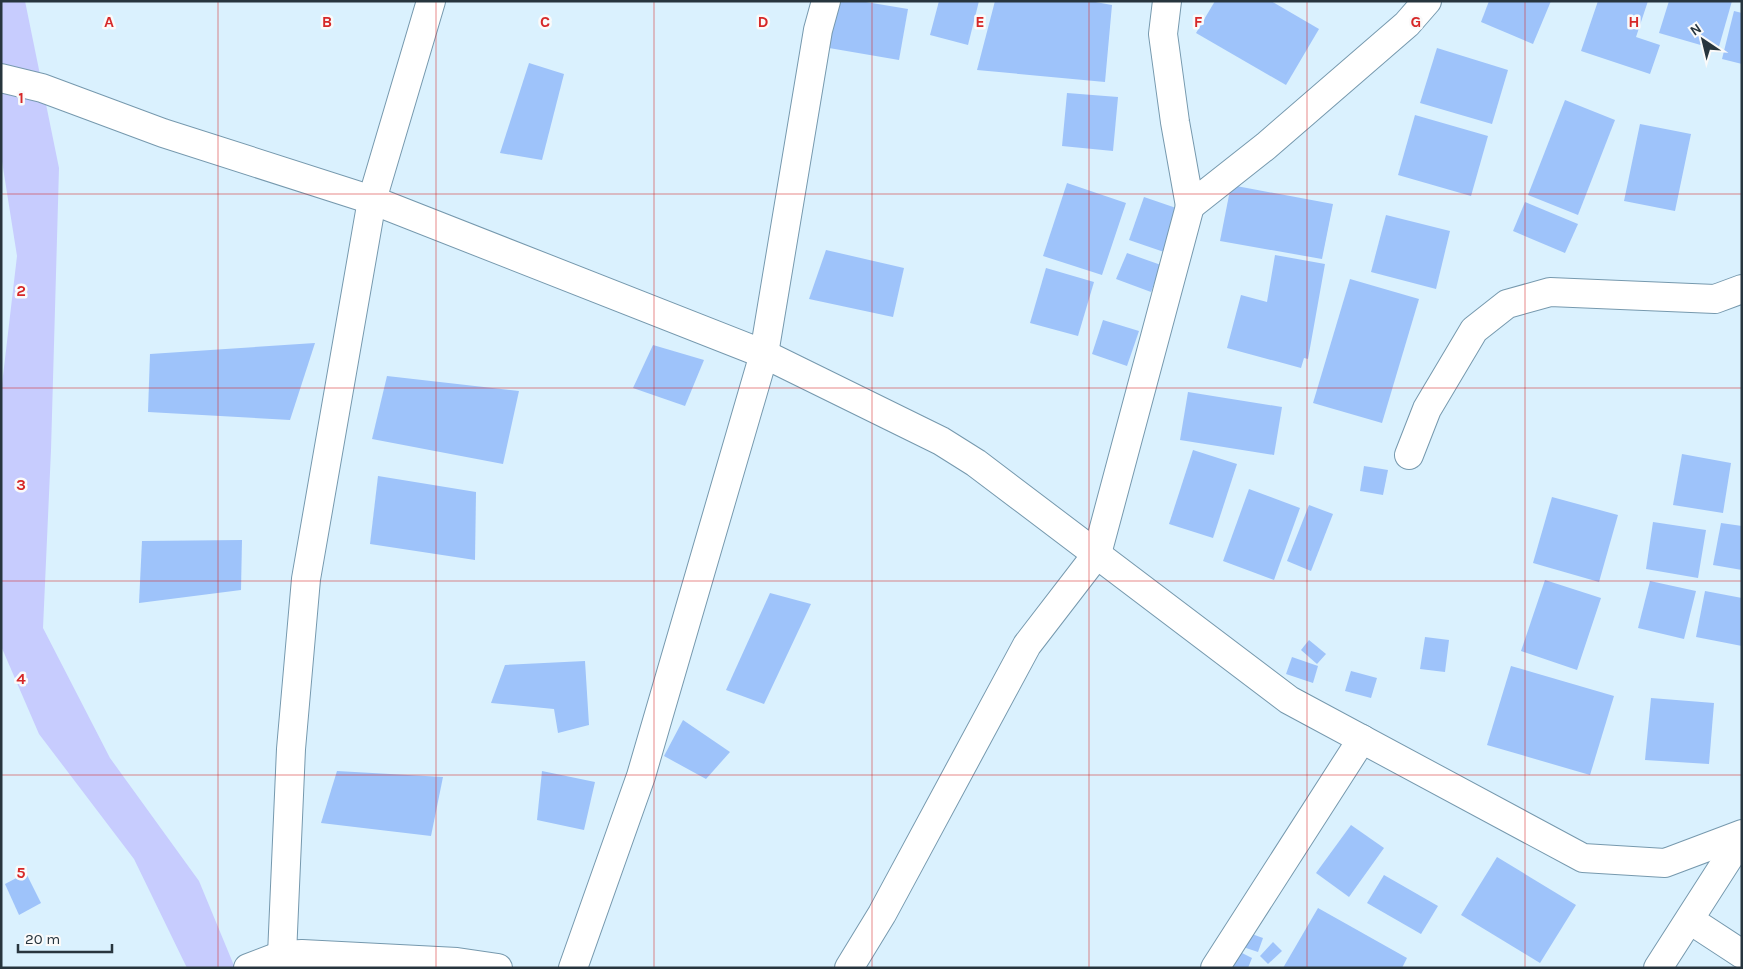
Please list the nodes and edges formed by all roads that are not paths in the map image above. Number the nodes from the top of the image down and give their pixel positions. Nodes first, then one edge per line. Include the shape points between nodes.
1 (431, 1) edge
2 (826, 1) edge
3 (1167, 1) edge
4 (1427, 1) edge
5 (1, 78) edge
6 (372, 200) junction
7 (1190, 206) junction
8 (1742, 289) edge
9 (764, 354) junction
10 (1409, 455) dead end
11 (1098, 554) junction
12 (1362, 739) junction
13 (1742, 836) edge
14 (1690, 920) junction
15 (282, 954) junction
16 (1742, 954) edge
17 (248, 968) edge
18 (498, 968) edge
19 (573, 968) edge
20 (850, 968) edge
21 (1215, 968) edge
22 (1658, 968) edge

1 - 6 street
2 - 9 street via 818,30
3 - 7 street via 1163,34
4 - 7 street via 1407,24 1266,146
5 - 6 street via 42,88 163,133
6 - 9 street
6 - 15 street via 306,579 291,749
7 - 11 street
8 - 10 street via 1715,299 1550,292 1506,304 1474,330 1427,409
9 - 11 street via 948,446 976,463
9 - 19 street via 641,776
11 - 12 street via 1289,700
11 - 20 street via 1027,645
12 - 13 street via 1583,858 1665,863
12 - 21 street
13 - 14 street
14 - 16 street
14 - 22 street
15 - 17 street
15 - 18 street via 457,962

